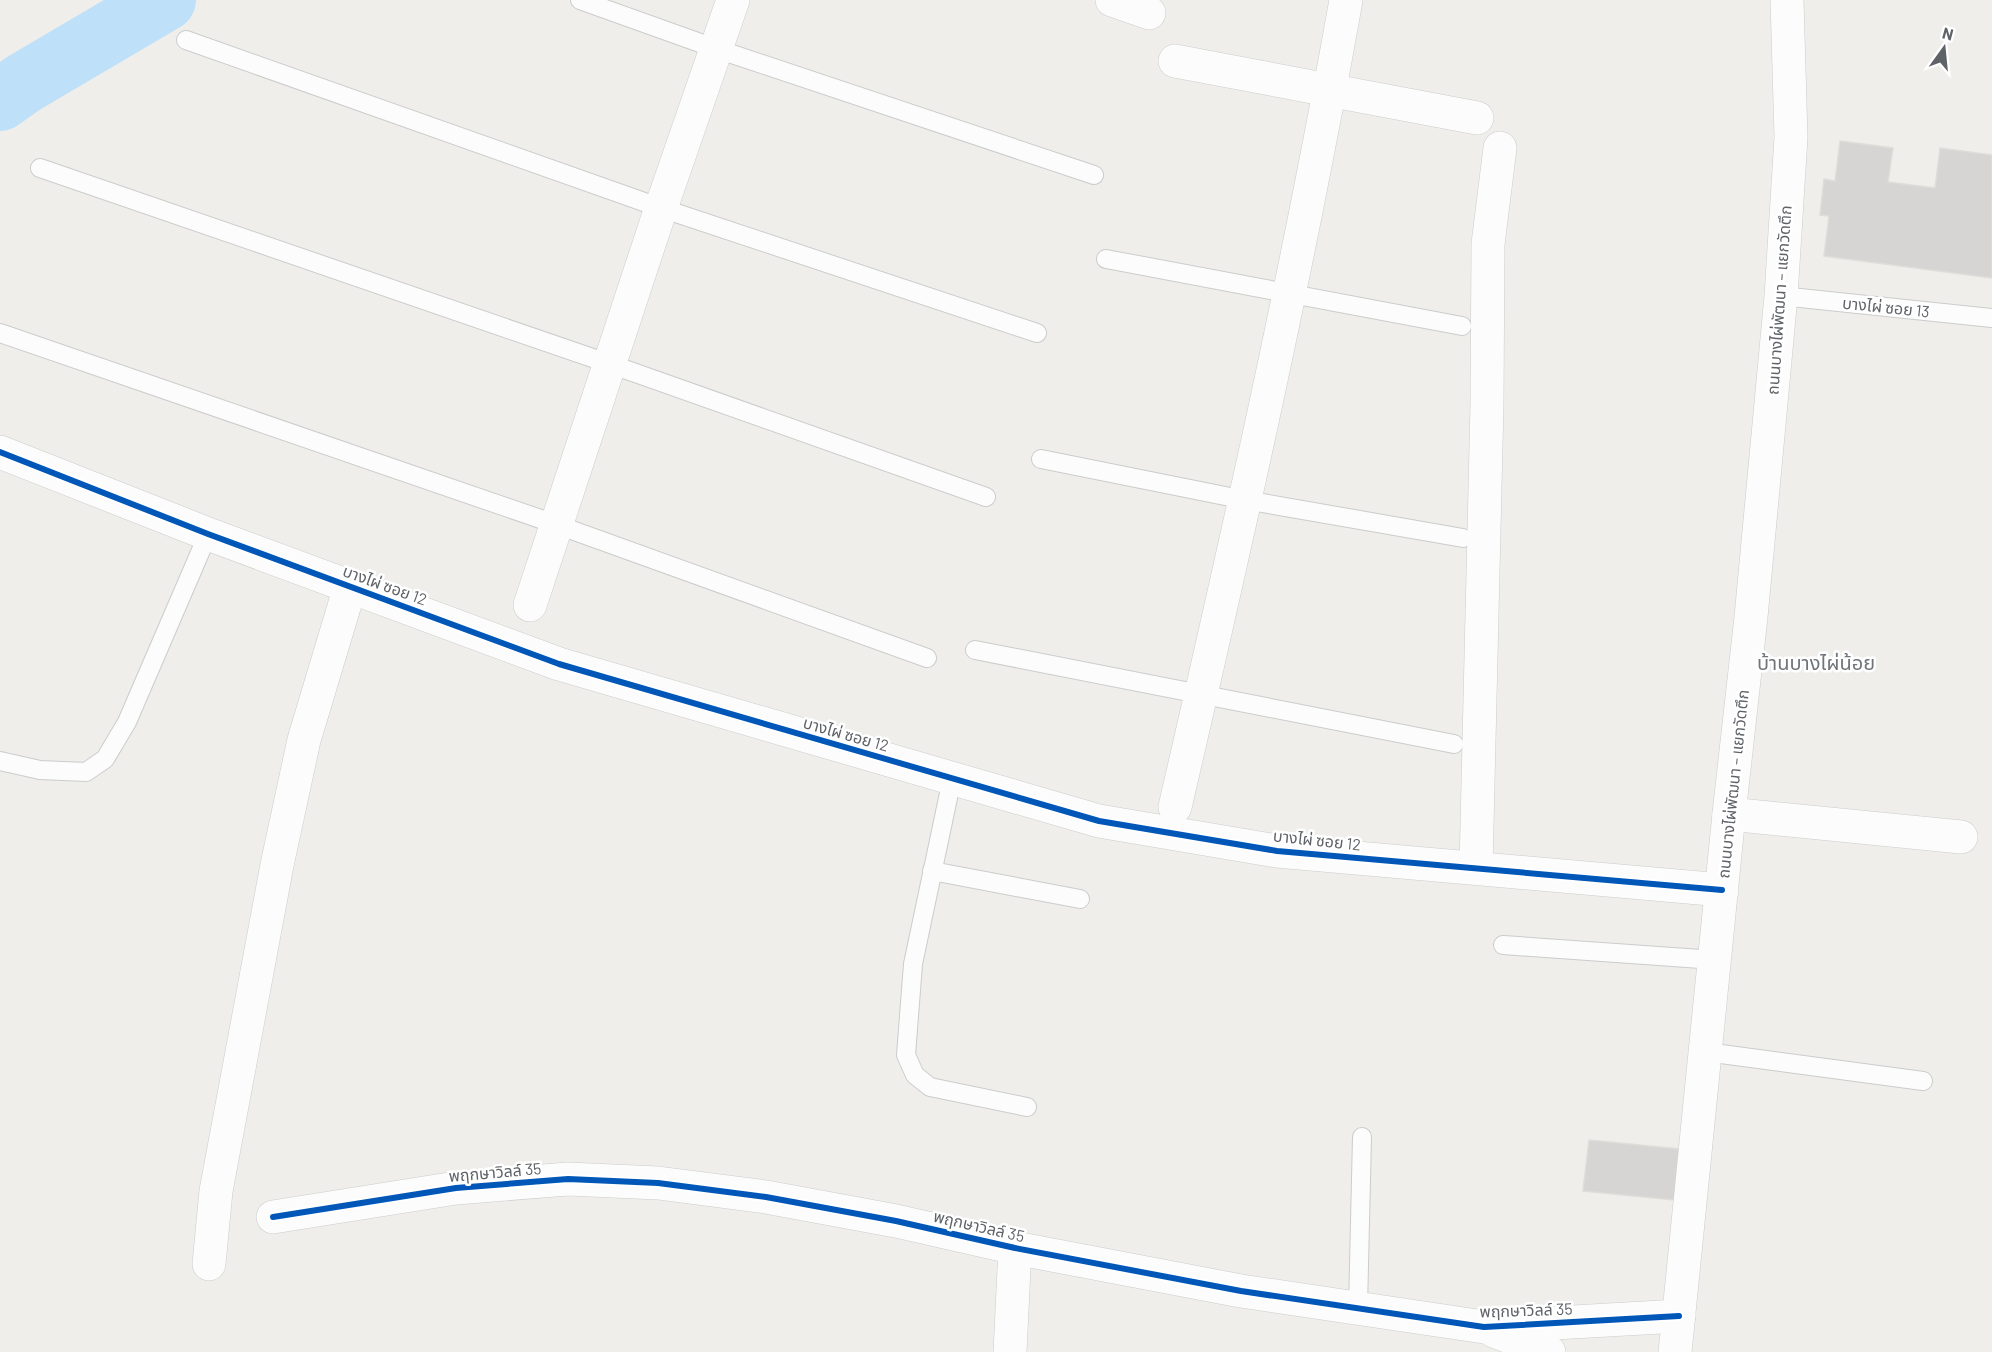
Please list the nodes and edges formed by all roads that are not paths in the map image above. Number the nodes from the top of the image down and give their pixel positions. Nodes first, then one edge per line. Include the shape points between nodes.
1 (580, 0) edge
2 (733, 0) edge
3 (1112, 0) edge
4 (1346, 0) edge
5 (1787, 0) edge
6 (1149, 13) dead end
7 (186, 40) dead end
8 (717, 49) junction
9 (1176, 61) dead end
10 (1330, 90) junction
11 (1477, 118) dead end
12 (1500, 148) dead end
13 (40, 168) dead end
14 (1094, 175) dead end
15 (661, 208) junction
16 (1106, 259) dead end
17 (1288, 295) junction
18 (1781, 296) junction
19 (1992, 319) edge
20 (1462, 326) dead end
21 (0, 333) edge
22 (1037, 333) dead end
23 (610, 364) junction
24 (0, 452) edge
25 (1041, 459) dead end
26 (986, 497) dead end
27 (1245, 500) junction
28 (555, 524) junction
29 (208, 534) junction
30 (1463, 538) dead end
31 (350, 587) junction
32 (530, 605) dead end
33 (975, 650) dead end
34 (927, 658) dead end
35 (1201, 695) junction
36 (1454, 744) dead end
37 (0, 761) edge
38 (952, 778) junction
39 (1175, 807) dead end
40 (1729, 814) junction
41 (1961, 837) dead end
42 (1476, 868) junction
43 (932, 871) junction
44 (1722, 890) junction
45 (1080, 899) dead end
46 (1503, 945) dead end
47 (1715, 960) junction
48 (1706, 1052) junction
49 (1923, 1081) dead end
50 (1028, 1107) dead end
51 (1362, 1137) dead end
52 (273, 1217) dead end
53 (1015, 1248) junction
54 (209, 1264) dead end
55 (1358, 1308) junction
56 (1679, 1316) junction
57 (1484, 1327) junction
58 (1010, 1352) edge
59 (1549, 1352) edge
60 (1675, 1352) edge

1 - 8 lane
2 - 8 street
3 - 6 street
4 - 10 street
5 - 18 street, ถนนบางไผ่พัฒนา – แยกวัดตึก via 1791,137
7 - 15 lane
8 - 14 lane
8 - 15 street
9 - 10 street
10 - 11 street
10 - 17 street
12 - 42 street via 1488,244
13 - 23 lane
15 - 22 lane
15 - 23 street
16 - 17 lane
17 - 20 lane
17 - 27 street
18 - 19 lane, บางไผ่ ซอย 13
18 - 40 street, ถนนบางไผ่พัฒนา – แยกวัดตึก
21 - 28 lane
23 - 26 lane
23 - 28 street
24 - 29 street, บางไผ่ ซอย 12
25 - 27 lane
27 - 30 lane
27 - 35 street
28 - 32 street
28 - 34 lane
29 - 31 street, บางไผ่ ซอย 12
29 - 37 lane via 127,722 105,759 86,772 40,770
31 - 38 street, บางไผ่ ซอย 12 via 559,664
31 - 54 street via 304,740 277,865 216,1191
33 - 35 lane
35 - 36 lane
35 - 39 street
38 - 42 street, บางไผ่ ซอย 12 via 1099,821 1277,851
38 - 43 lane
40 - 41 street
40 - 44 street, ถนนบางไผ่พัฒนา – แยกวัดตึก
42 - 44 street, บางไผ่ ซอย 12
43 - 45 lane
43 - 50 lane via 913,964 906,1055 915,1075 930,1087
44 - 47 street, ถนนบางไผ่พัฒนา – แยกวัดตึก
46 - 47 lane
47 - 48 street, ถนนบางไผ่พัฒนา – แยกวัดตึก
48 - 49 lane
48 - 56 street, ถนนบางไผ่พัฒนา – แยกวัดตึก
51 - 55 lane
52 - 53 street, พฤกษาวิลล์ 35 via 456,1188 568,1179 658,1183 766,1197
53 - 55 street, พฤกษาวิลล์ 35 via 1241,1291
53 - 58 street
55 - 57 street, พฤกษาวิลล์ 35
56 - 57 street, พฤกษาวิลล์ 35
56 - 60 street, ถนนบางไผ่พัฒนา – แยกวัดตึก
57 - 59 street, พฤกษาวิลล์ 35

